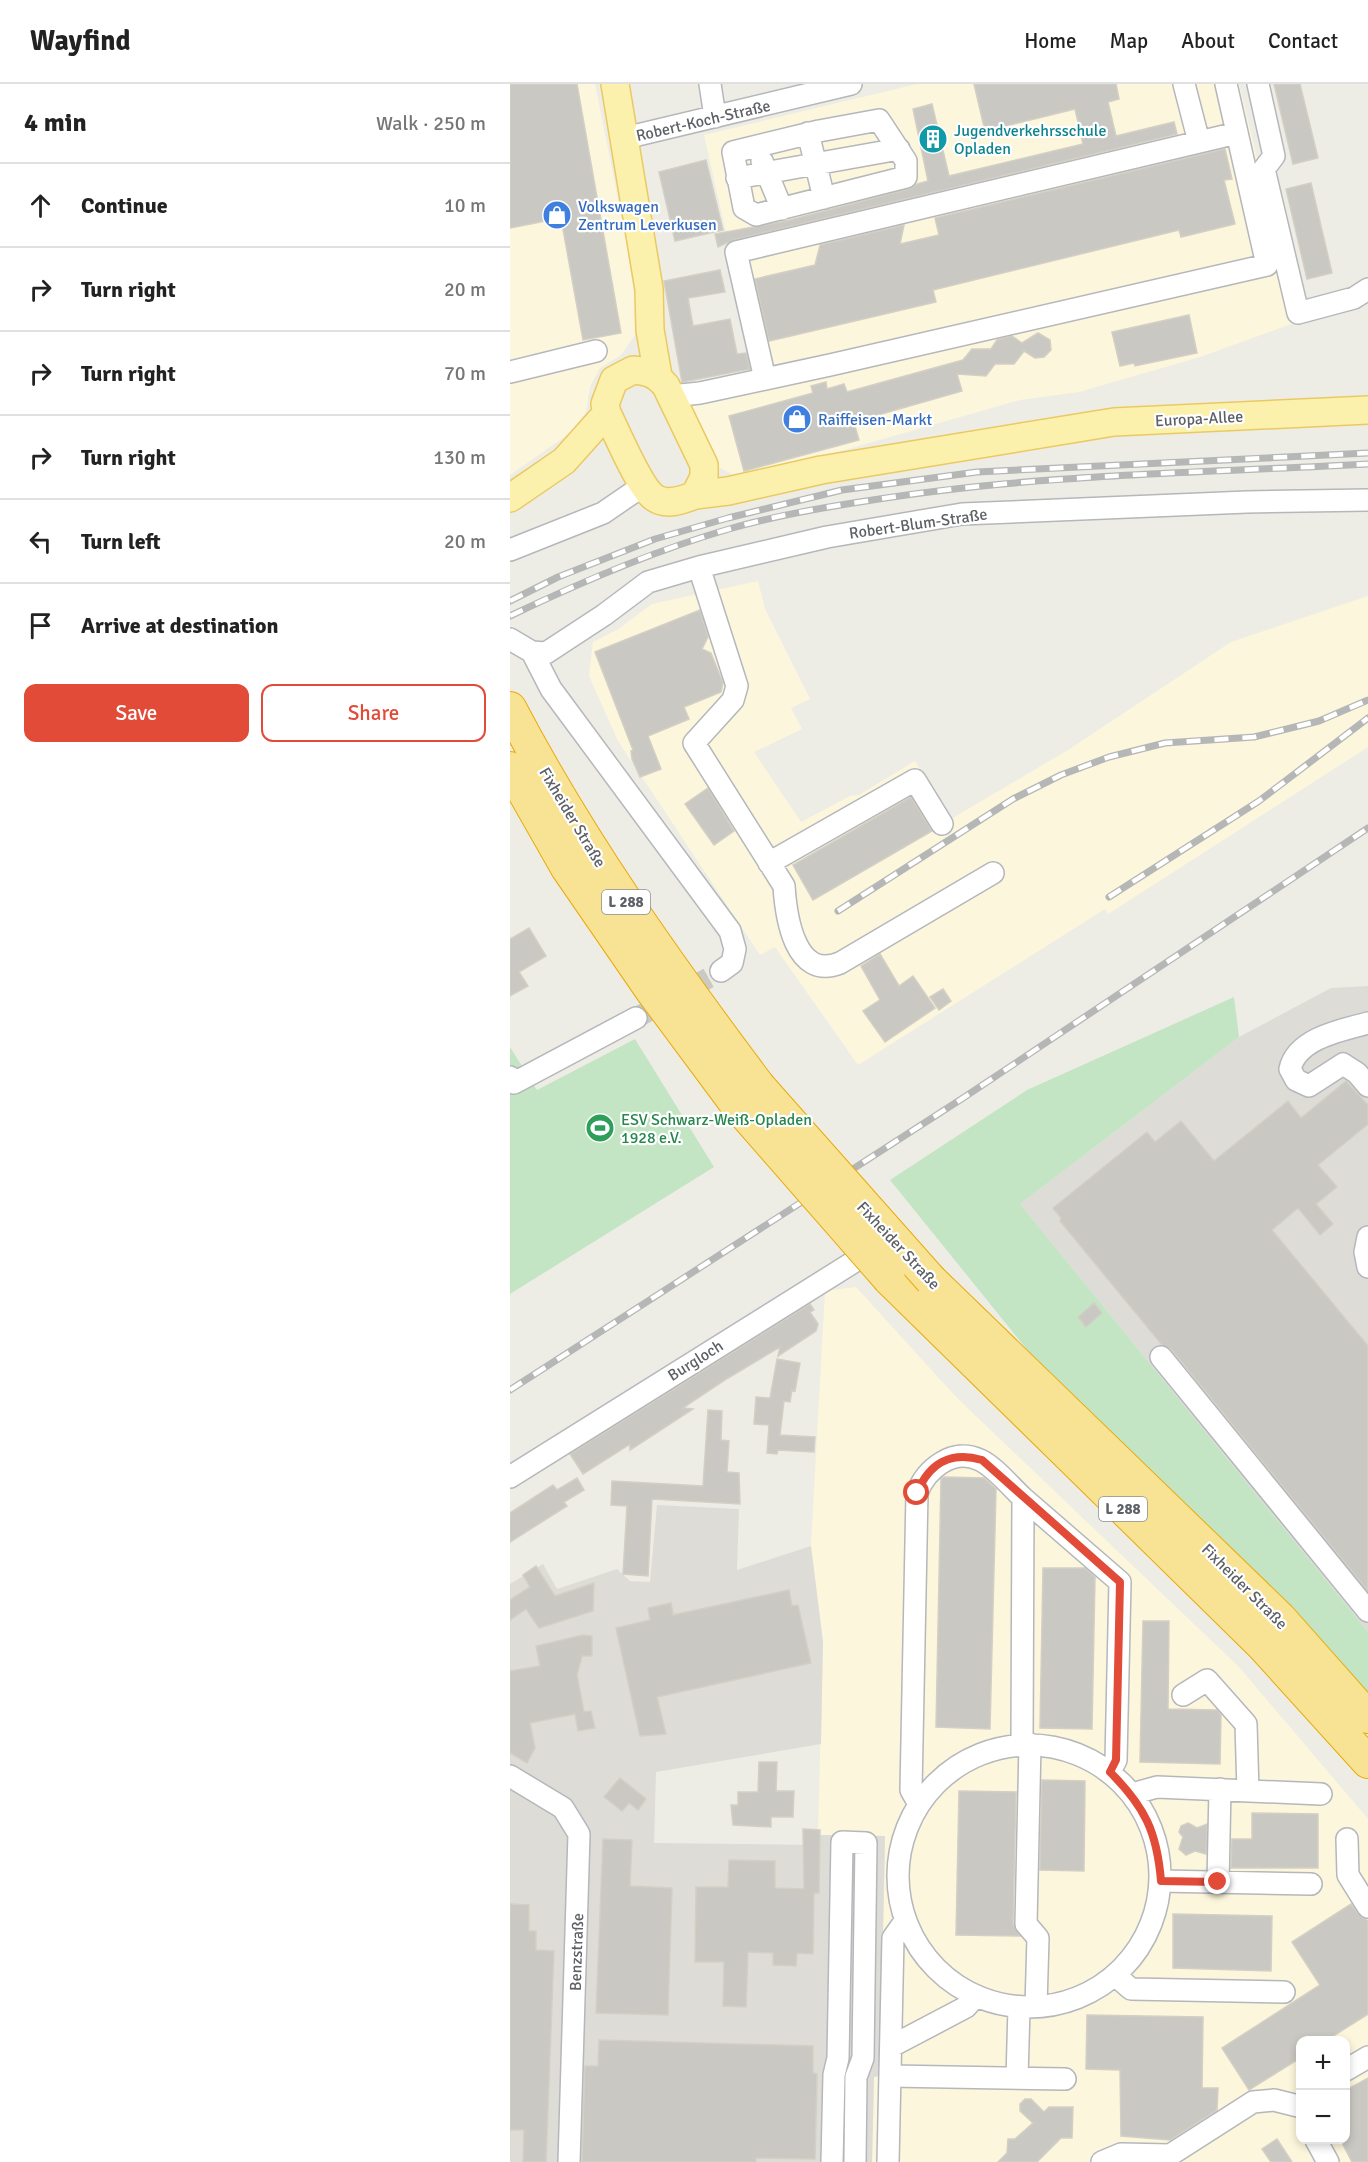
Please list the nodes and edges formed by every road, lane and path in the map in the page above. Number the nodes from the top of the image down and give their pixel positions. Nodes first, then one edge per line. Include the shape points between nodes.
1 (615, 84) edge
2 (710, 84) edge
3 (851, 84) edge
4 (1184, 84) edge
5 (1226, 84) edge
6 (1258, 84) edge
7 (715, 117) junction
8 (860, 123) junction
9 (1238, 133) junction
10 (808, 134) junction
11 (625, 138) junction
12 (1198, 142) junction
13 (757, 146) junction
14 (898, 149) junction
15 (869, 156) junction
16 (815, 165) junction
17 (767, 173) junction
18 (737, 178) junction
19 (876, 185) junction
20 (824, 198) junction
21 (782, 209) junction
22 (1368, 289) edge
23 (596, 351) dead end
24 (510, 372) edge
25 (765, 379) junction
26 (654, 381) junction
27 (1368, 411) edge
28 (607, 413) junction
29 (1368, 428) edge
30 (1031, 437) junction
31 (624, 446) junction
32 (564, 461) junction
33 (704, 465) junction
34 (644, 485) junction
35 (742, 487) junction
36 (695, 495) junction
37 (510, 498) edge
38 (1368, 500) edge
39 (510, 550) edge
40 (699, 567) junction
41 (510, 639) edge
42 (532, 652) junction
43 (510, 708) edge
44 (510, 768) edge
45 (942, 824) dead end
46 (769, 863) junction
47 (993, 873) dead end
48 (721, 971) tunnel mouth
49 (636, 1018) tunnel mouth
50 (1368, 1023) edge
51 (512, 1080) edge
52 (1368, 1086) edge
53 (747, 1094) junction
54 (1368, 1237) edge
55 (882, 1245) dead end
56 (1367, 1266) edge
57 (1161, 1357) dead end
58 (510, 1477) edge
59 (1023, 1498) junction
60 (1368, 1611) edge
61 (1183, 1695) dead end
62 (1368, 1717) edge
63 (1026, 1744) junction
64 (1368, 1762) edge
65 (1110, 1772) junction
66 (510, 1776) edge
67 (1220, 1790) junction
68 (1248, 1791) junction
69 (1132, 1794) junction
70 (1321, 1794) dead end
71 (919, 1804) junction
72 (1347, 1839) dead end
73 (1161, 1881) junction
74 (1218, 1882) junction
75 (1311, 1884) dead end
76 (1368, 1907) edge
77 (905, 1921) junction
78 (1116, 1976) junction
79 (1284, 1992) dead end
80 (975, 1997) junction
81 (1028, 2007) junction
82 (892, 2046) junction
83 (1368, 2057) edge
84 (1350, 2068) edge
85 (891, 2076) junction
86 (1017, 2078) junction
87 (1065, 2079) dead end
88 (1296, 2105) edge
89 (1319, 2144) edge
90 (569, 2162) edge
91 (832, 2162) edge
92 (855, 2162) edge
93 (888, 2162) edge
94 (1101, 2162) edge
95 (1328, 2162) edge

1 - 11 main road
2 - 7 street
3 - 7 street, Robert-Koch-Straße
4 - 12 street
5 - 9 street
6 - 22 street via 1274,156 1264,169 1298,313 1354,298
7 - 11 street, Robert-Koch-Straße
8 - 10 street
8 - 14 street via 879,120
8 - 15 street
9 - 12 street
9 - 25 street via 1267,265
10 - 13 street
10 - 16 street
11 - 26 main road via 649,289
12 - 25 street via 736,252
13 - 17 street
13 - 18 street via 733,152
14 - 15 street
14 - 19 street via 906,161 906,177
15 - 16 street
15 - 19 street
16 - 17 street
16 - 20 street
17 - 18 street
17 - 21 street
18 - 21 street via 744,208 756,216
19 - 20 street
20 - 21 street
23 - 24 street
25 - 26 street via 700,393
26 - 28 main road via 614,380 605,404
26 - 33 main road
27 - 30 main road, Europa-Allee via 1114,422
28 - 31 main road
28 - 32 main road
29 - 30 main road, Europa-Allee via 1114,441
30 - 35 main road, Europa-Allee via 821,470
31 - 32 main road via 602,448
31 - 34 main road
32 - 37 main road
33 - 35 main road via 723,481
33 - 36 main road via 704,477
34 - 36 main road, Europa-Allee via 656,499 666,502
34 - 39 street via 603,513
35 - 36 main road, Europa-Allee
38 - 40 street, Robert-Blum-Straße via 962,514 826,537
40 - 42 street, Robert-Blum-Straße via 648,582 546,653
40 - 46 street via 737,686 733,700 694,743
41 - 42 street
42 - 48 street via 551,689 730,931 735,949 732,963
43 - 53 highway, Fixheider Straße / L 288 via 590,849 678,978
44 - 53 highway, Fixheider Straße / L 288 via 567,868 651,990
45 - 46 street via 915,780
46 - 47 street via 784,886 793,940 807,960 817,967 829,968
49 - 51 street
50 - 52 street via 1321,1038 1297,1055 1290,1069 1296,1080 1309,1086 1343,1064
53 - 62 highway, Fixheider Straße / L 288, bridge via 931,1280 1280,1618
53 - 64 highway, Fixheider Straße / L 288, bridge via 889,1279 1262,1645
54 - 56 street
55 - 58 street, Burgloch
57 - 60 street
59 - 63 street
59 - 65 street via 1120,1582 1116,1760
59 - 71 street via 982,1460 964,1455 935,1466 923,1478 917,1493 911,1790
61 - 68 street via 1207,1680 1246,1724
63 - 65 street via 1058,1748
63 - 71 street via 992,1750 963,1762 939,1780
63 - 81 street via 1026,1924 1038,1938
65 - 69 street
66 - 90 street, Benzstraße via 563,1808 579,1834
67 - 68 street
67 - 69 street via 1157,1786
67 - 74 street
68 - 70 street
69 - 73 street via 1149,1820 1158,1850
71 - 77 street via 899,1857 899,1898
72 - 76 street via 1348,1875
73 - 74 street
73 - 78 street via 1155,1917 1140,1949
74 - 75 street
77 - 80 street via 932,1966
77 - 82 street via 893,1938
78 - 79 street via 1131,1989
78 - 81 street via 1089,1995
80 - 81 street
80 - 82 street via 966,2007
81 - 86 street
82 - 85 street
83 - 84 street
85 - 86 street
85 - 93 street
86 - 87 street
88 - 94 street via 1274,2100 1253,2102 1170,2155 1121,2154
89 - 95 street
91 - 92 street via 842,1842 866,1843 863,2058 856,2077

